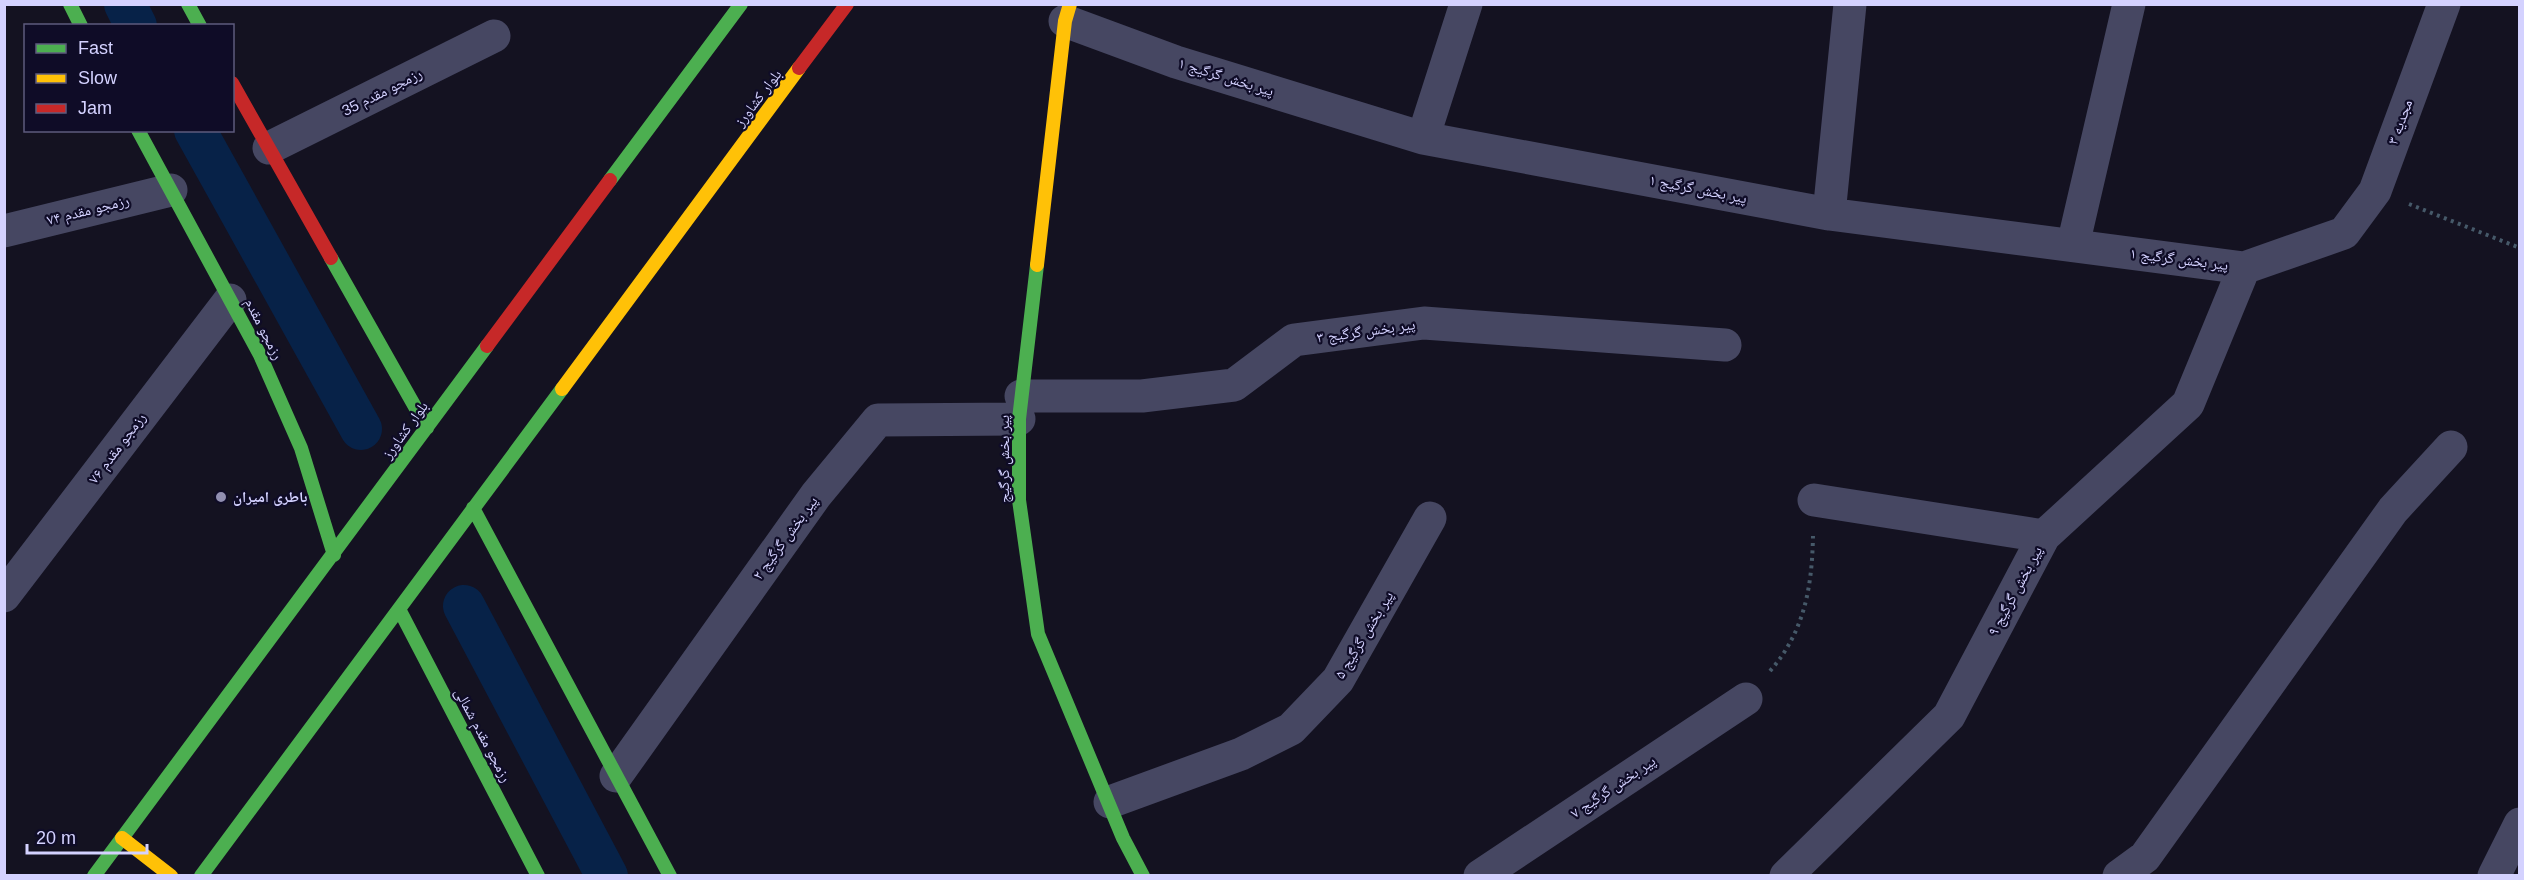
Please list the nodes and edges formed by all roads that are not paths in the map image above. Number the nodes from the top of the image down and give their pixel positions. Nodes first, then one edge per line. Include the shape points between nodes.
1 (70, 4) edge
2 (188, 4) edge
3 (741, 4) edge
4 (848, 4) edge
5 (1466, 4) edge
6 (1850, 4) edge
7 (2129, 4) edge
8 (2444, 4) edge
9 (1063, 10) edge
10 (80, 24) edge
11 (199, 24) edge
12 (494, 36) dead end
13 (234, 87) edge
14 (139, 132) edge
15 (1423, 138) junction
16 (269, 148) junction
17 (171, 190) junction
18 (1828, 214) junction
19 (4, 231) edge
20 (2344, 233) joint
21 (2073, 245) junction
22 (2244, 268) junction
23 (230, 300) junction
24 (1725, 345) dead end
25 (1020, 407) junction
26 (427, 428) junction
27 (2451, 447) dead end
28 (1814, 500) road end
29 (473, 508) junction
30 (1430, 518) dead end
31 (2044, 536) junction
32 (334, 555) junction
33 (4, 596) edge
34 (399, 609) junction
35 (1746, 699) road end
36 (616, 776) junction
37 (1110, 801) junction
38 (2520, 824) edge
39 (122, 838) junction
40 (94, 876) edge
41 (171, 876) edge
42 (201, 876) edge
43 (538, 876) edge
44 (670, 876) edge
45 (1143, 876) edge
46 (1480, 876) edge
47 (1786, 876) edge
48 (2119, 876) edge
49 (2494, 876) edge

1 - 10 street
2 - 11 street
3 - 26 street, بلوار کشاورز
4 - 29 street, بلوار کشاورز
5 - 15 street
6 - 18 street
7 - 21 street
8 - 20 street, مجدیه ۳ via 2375,191
9 - 15 street, پیر بخش گرگیج ۱ via 1176,62
9 - 25 street, پیر بخش گرگیج
12 - 16 street, رزمجو مقدم 35
13 - 16 street
14 - 17 street, رزمجو مقدم
15 - 18 street, پیر بخش گرگیج ۱
16 - 26 street
17 - 19 street, رزمجو مقدم ۷۴
17 - 23 street, رزمجو مقدم
18 - 21 street, پیر بخش گرگیج ۱
20 - 22 street, پیر بخش گرگیج ۱
21 - 22 street, پیر بخش گرگیج ۱
22 - 31 street, پیر بخش گرگیج ۹ via 2188,404
23 - 32 street, رزمجو مقدم via 260,355 301,448
23 - 33 street, رزمجو مقدم ۷۶
24 - 25 street, پیر بخش گرگیج ۳ via 1424,323 1294,340 1234,385
25 - 36 street, پیر بخش گرگیج ۲ via 878,420 816,495
25 - 37 street, پیر بخش گرگیج via 1019,500 1038,634
26 - 32 street, بلوار کشاورز
27 - 48 street via 2393,510 2145,857
28 - 31 street
29 - 34 street, بلوار کشاورز
29 - 36 street
30 - 37 street, پیر بخش گرگیج ۵ via 1338,680 1292,729 1241,754
31 - 47 street, پیر بخش گرگیج ۹ via 1949,716
32 - 39 street, بلوار کشاورز
34 - 42 street, بلوار کشاورز
34 - 43 street, رزمجو مقدم شمالی
35 - 46 street, پیر بخش گرگیج ۷
36 - 44 street
37 - 45 street, پیر بخش گرگیج
38 - 49 street
39 - 40 street, بلوار کشاورز
39 - 41 street

